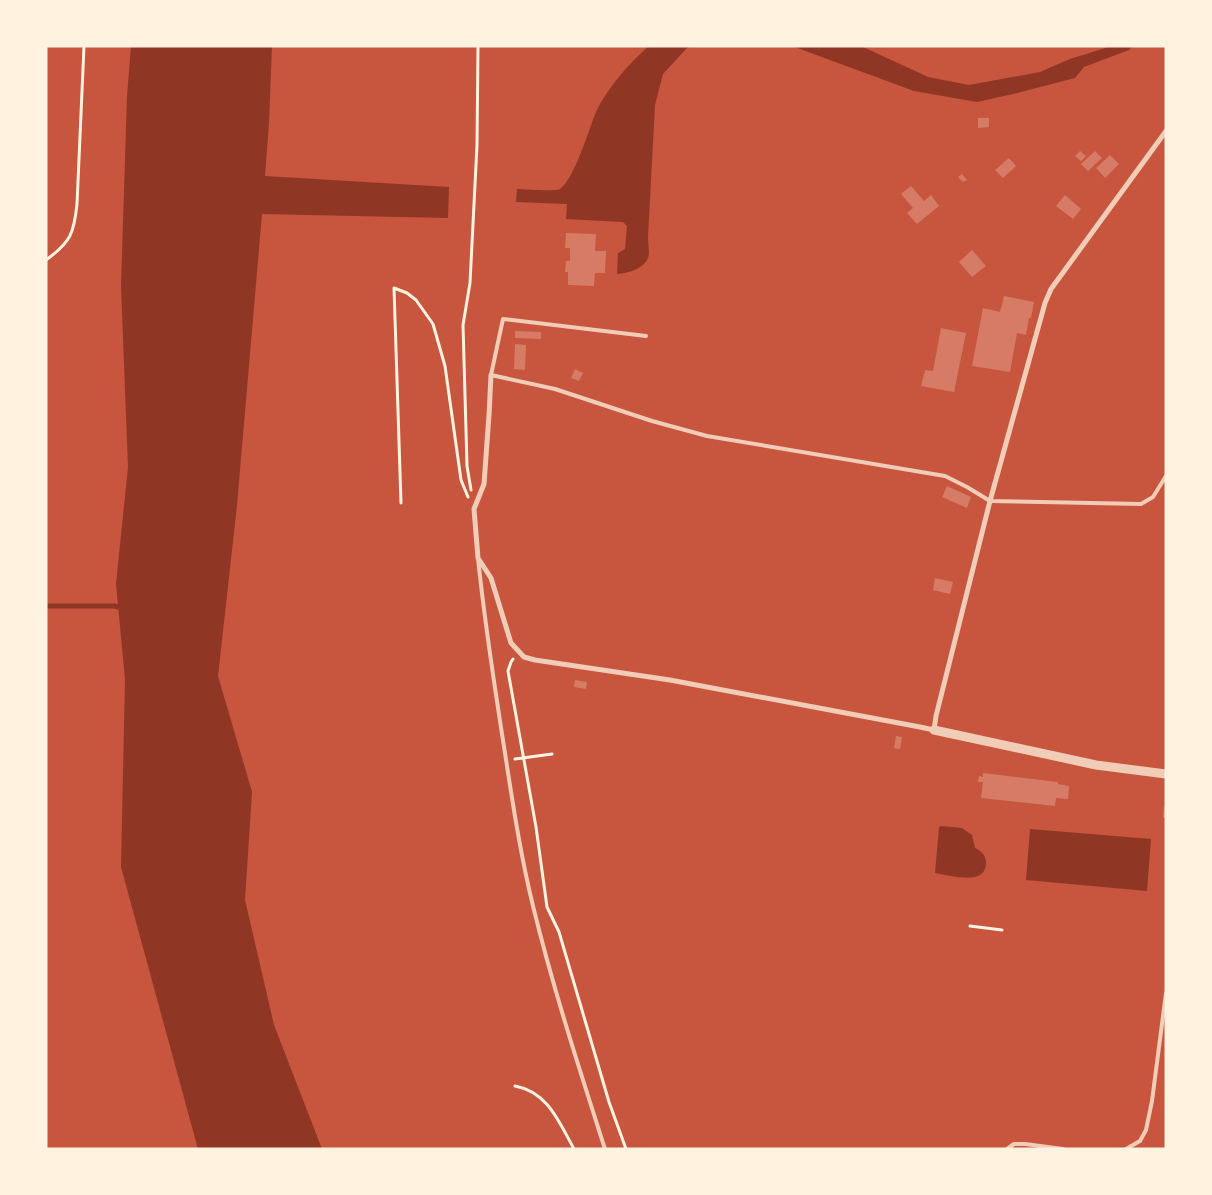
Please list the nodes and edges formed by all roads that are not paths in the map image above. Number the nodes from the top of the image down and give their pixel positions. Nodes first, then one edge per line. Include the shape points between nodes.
1 (1166, 131) edge
2 (646, 336) dead end
3 (491, 374) junction
4 (1166, 476) edge
5 (990, 501) junction
6 (478, 558) junction
7 (934, 730) junction
8 (1166, 774) edge
9 (1166, 993) edge
10 (605, 1149) edge
11 (1007, 1149) edge
12 (1063, 1149) edge
13 (1126, 1149) edge

1 - 5 street via 1051,288
2 - 3 lane via 502,319
3 - 5 lane via 554,389 707,436 945,476
3 - 6 street via 484,484 474,509
4 - 5 lane via 1152,497 1141,504
5 - 7 street
6 - 7 street via 491,578 511,642 524,657 670,680
6 - 10 lane via 506,761 533,904 562,1014
7 - 8 street via 1096,765
9 - 13 lane via 1146,1130 1140,1141
11 - 12 lane via 1014,1144

